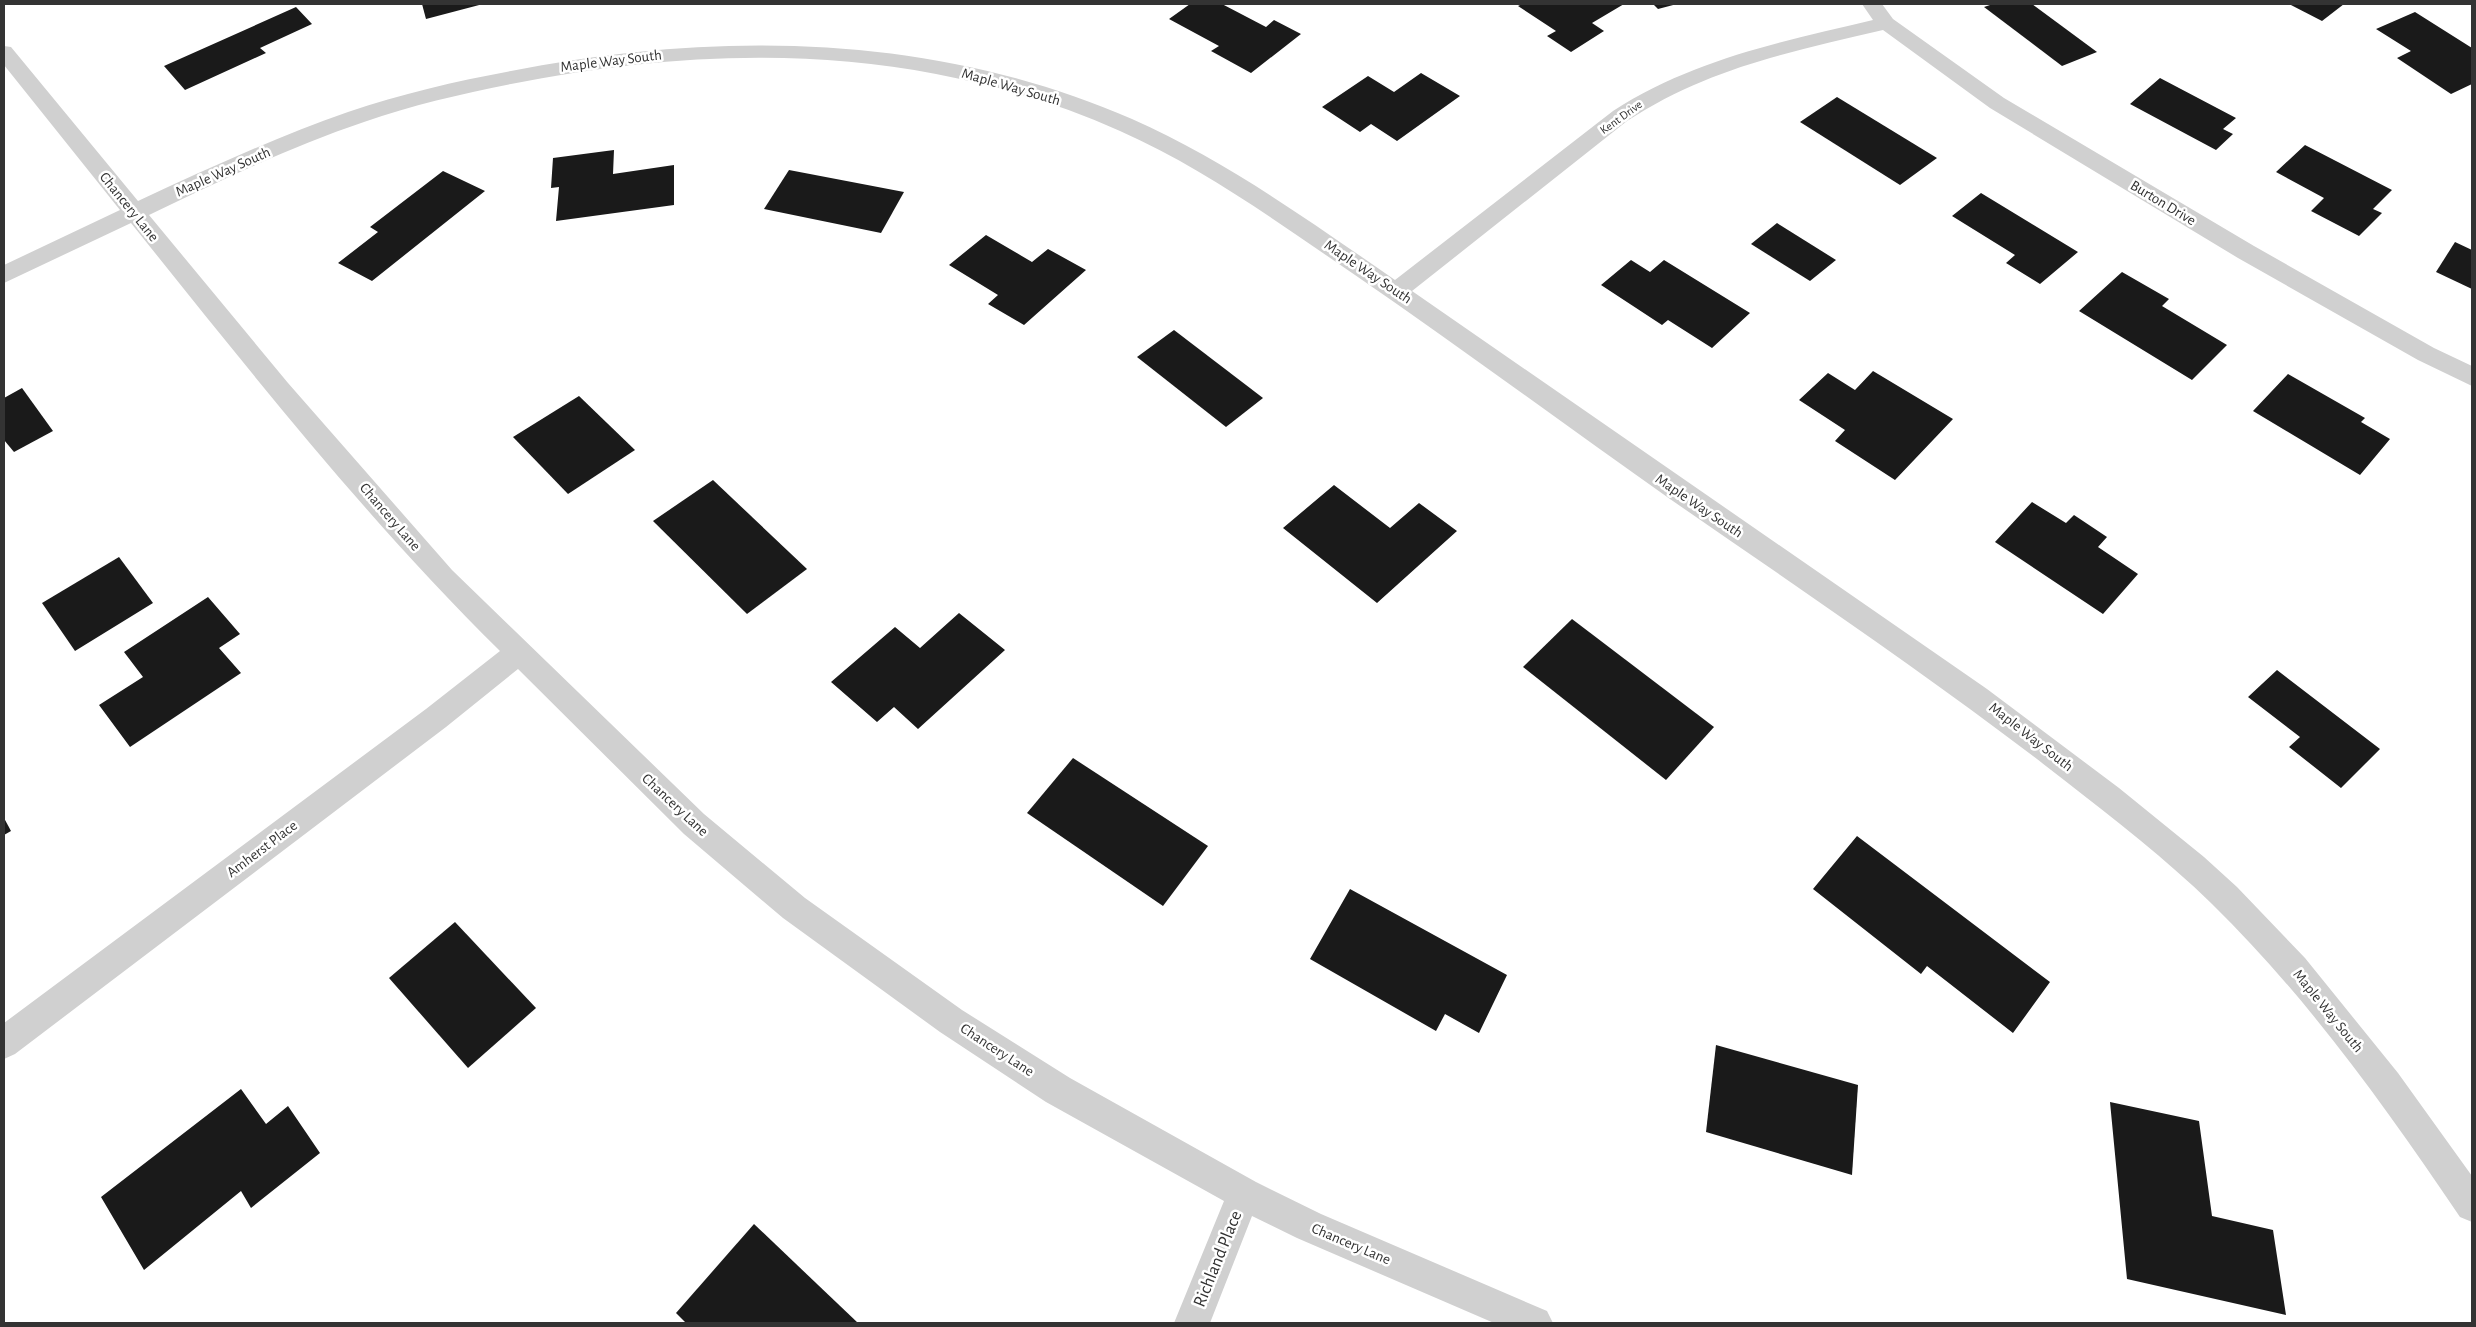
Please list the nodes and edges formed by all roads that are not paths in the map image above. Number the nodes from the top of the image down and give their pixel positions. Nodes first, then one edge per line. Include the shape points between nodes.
1 (1872, 4) edge
2 (1886, 23) junction
3 (4, 52) edge
4 (133, 213) junction
5 (4, 274) edge
6 (1397, 291) junction
7 (2472, 377) edge
8 (518, 653) junction
9 (4, 1043) edge
10 (1244, 1194) junction
11 (2472, 1205) edge
12 (1192, 1323) edge
13 (1536, 1323) edge

1 - 2 street, Burton Drive
2 - 6 street, Kent Drive via 1704,72 1652,95 1620,116
2 - 7 street, Burton Drive via 1997,104 2246,252
3 - 4 street, Chancery Lane
4 - 5 street, Maple Way South
4 - 6 street, Maple Way South via 340,122 446,91 616,59 709,51 812,52 960,72 1004,82 1091,110 1171,147 1246,191
4 - 8 street, Chancery Lane via 367,492 443,578
6 - 11 street, Maple Way South via 1613,446 1961,684 2161,840 2225,896 2280,953 2330,1012 2428,1140
8 - 9 street, Amherst Place
8 - 10 street, Chancery Lane via 694,824 794,908 976,1037 1058,1090
10 - 12 street, Richland Place
10 - 13 street, Chancery Lane via 1309,1226

